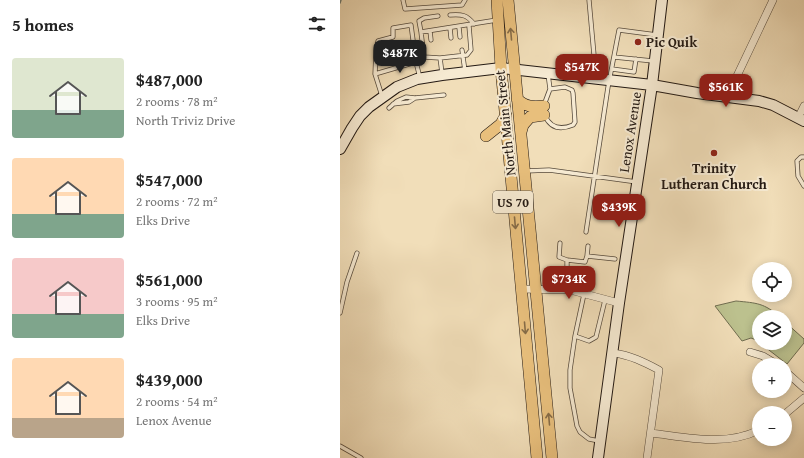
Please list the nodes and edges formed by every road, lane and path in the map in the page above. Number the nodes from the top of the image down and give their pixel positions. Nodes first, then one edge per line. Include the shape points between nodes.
1 (404, 0) edge
2 (465, 0) edge
3 (497, 0) edge
4 (508, 0) edge
5 (589, 0) edge
6 (662, 0) edge
7 (773, 0) edge
8 (450, 15) dead end
9 (438, 16) dead end
10 (498, 20) junction
11 (474, 24) junction
12 (469, 26) junction
13 (459, 27) junction
14 (450, 28) junction
15 (430, 31) junction
16 (421, 32) junction
17 (657, 35) junction
18 (460, 37) dead end
19 (451, 38) dead end
20 (431, 40) dead end
21 (462, 50) dead end
22 (452, 51) dead end
23 (432, 52) dead end
24 (463, 55) junction
25 (453, 57) junction
26 (614, 57) junction
27 (433, 58) junction
28 (440, 58) junction
29 (636, 59) junction
30 (654, 61) junction
31 (416, 62) junction
32 (501, 68) junction
33 (514, 69) junction
34 (612, 69) junction
35 (466, 71) junction
36 (548, 73) junction
37 (375, 74) junction
38 (442, 74) junction
39 (596, 78) junction
40 (420, 79) junction
41 (609, 80) junction
42 (652, 85) junction
43 (550, 89) junction
44 (444, 95) dead end
45 (382, 97) junction
46 (727, 97) junction
47 (517, 99) junction
48 (804, 106) edge
49 (389, 108) dead end
50 (544, 110) junction
51 (506, 115) junction
52 (801, 120) edge
53 (521, 132) junction
54 (340, 149) edge
55 (509, 149) junction
56 (804, 157) edge
57 (525, 171) junction
58 (594, 176) junction
59 (637, 182) junction
60 (804, 186) edge
61 (586, 232) dead end
62 (560, 243) dead end
63 (588, 246) dead end
64 (357, 253) dead end
65 (587, 256) junction
66 (615, 259) dead end
67 (568, 260) junction
68 (574, 275) junction
69 (587, 277) dead end
70 (521, 289) junction
71 (537, 290) junction
72 (573, 291) junction
73 (584, 294) junction
74 (605, 300) junction
75 (619, 304) junction
76 (340, 313) edge
77 (575, 336) junction
78 (750, 352) dead end
79 (613, 353) junction
80 (766, 358) edge
81 (792, 377) edge
82 (804, 388) edge
83 (804, 398) edge
84 (792, 408) edge
85 (651, 433) junction
86 (752, 433) edge
87 (600, 441) junction
88 (340, 446) edge
89 (362, 458) edge
90 (537, 458) edge
91 (552, 458) edge
92 (598, 458) edge
93 (647, 458) edge

1 - 2 lane via 405,9 462,5
3 - 10 main road, North Main Street / US 70
33 -> 4 main road, North Main Street / US 70
5 - 39 lane
6 - 17 street, Lenox Avenue
7 - 46 street
8 - 11 lane via 462,14 469,17
9 - 16 lane via 424,18 419,22
10 - 11 lane
10 - 32 main road, North Main Street / US 70
11 - 12 lane
12 - 13 lane
12 - 24 lane via 471,50 467,55
13 - 14 lane
13 - 18 lane
14 - 15 lane
14 - 19 lane
15 - 16 lane
15 - 20 lane
16 - 27 lane via 424,57
17 - 26 lane via 619,30
17 - 30 street, Lenox Avenue
21 - 24 lane
22 - 25 lane
23 - 27 lane
24 - 25 lane
24 - 35 lane
25 - 28 lane
26 - 29 lane
26 - 34 lane
27 - 28 lane
28 - 38 lane
29 - 30 lane
29 - 34 lane via 634,72
30 - 42 street, Lenox Avenue
31 - 37 lane
31 - 37 lane via 411,25 393,28 393,37 378,40
31 - 40 lane
32 - 33 street
32 - 35 street
32 - 51 main road, North Main Street / US 70
33 - 36 street
33 - 47 main road, North Main Street / US 70
34 - 41 lane
35 - 38 street
36 - 39 street
36 - 43 lane
37 - 45 lane
38 - 40 street
39 - 41 street
40 - 45 street via 402,85
41 - 42 street
41 - 58 lane
42 - 46 street
42 - 59 street, Lenox Avenue
43 - 50 lane
43 - 50 lane via 565,87 572,90 575,122 569,127 554,127 547,121
44 - 49 lane via 403,98
45 - 54 street via 360,116
46 - 52 street via 768,103
47 - 50 main road via 526,106
47 - 53 main road, North Main Street / US 70
48 - 52 street
50 - 53 main road via 530,117
51 - 55 main road, North Main Street / US 70
51 - 55 main road via 501,124 486,136 495,137
53 - 57 main road, North Main Street / US 70
55 -> 70 main road, North Main Street / US 70
56 - 60 lane via 797,161 798,176
57 - 58 lane via 549,170
57 - 71 main road, North Main Street / US 70
58 - 59 lane
58 - 61 lane
59 - 75 street, Lenox Avenue
62 - 67 lane via 559,258
63 - 65 lane
64 - 76 lane
65 - 66 lane
65 - 67 lane via 585,262
67 - 68 lane via 567,270
68 - 69 lane
68 - 72 lane
70 - 71 street
70 -> 90 main road, North Main Street / US 70
71 - 72 street
91 -> 71 main road, North Main Street / US 70
72 - 73 street
73 - 74 street
73 - 77 lane
74 - 75 street
74 - 77 lane via 596,337 589,340
75 - 79 street, Lenox Avenue
77 - 87 lane via 570,388 577,426 580,432 590,439
78 - 80 street
79 - 85 street via 636,358 659,370
79 - 87 street, Lenox Avenue
81 - 82 street
83 - 84 street
85 - 86 street via 721,439 742,437
85 - 93 street
87 - 92 street, Lenox Avenue
88 - 89 lane

